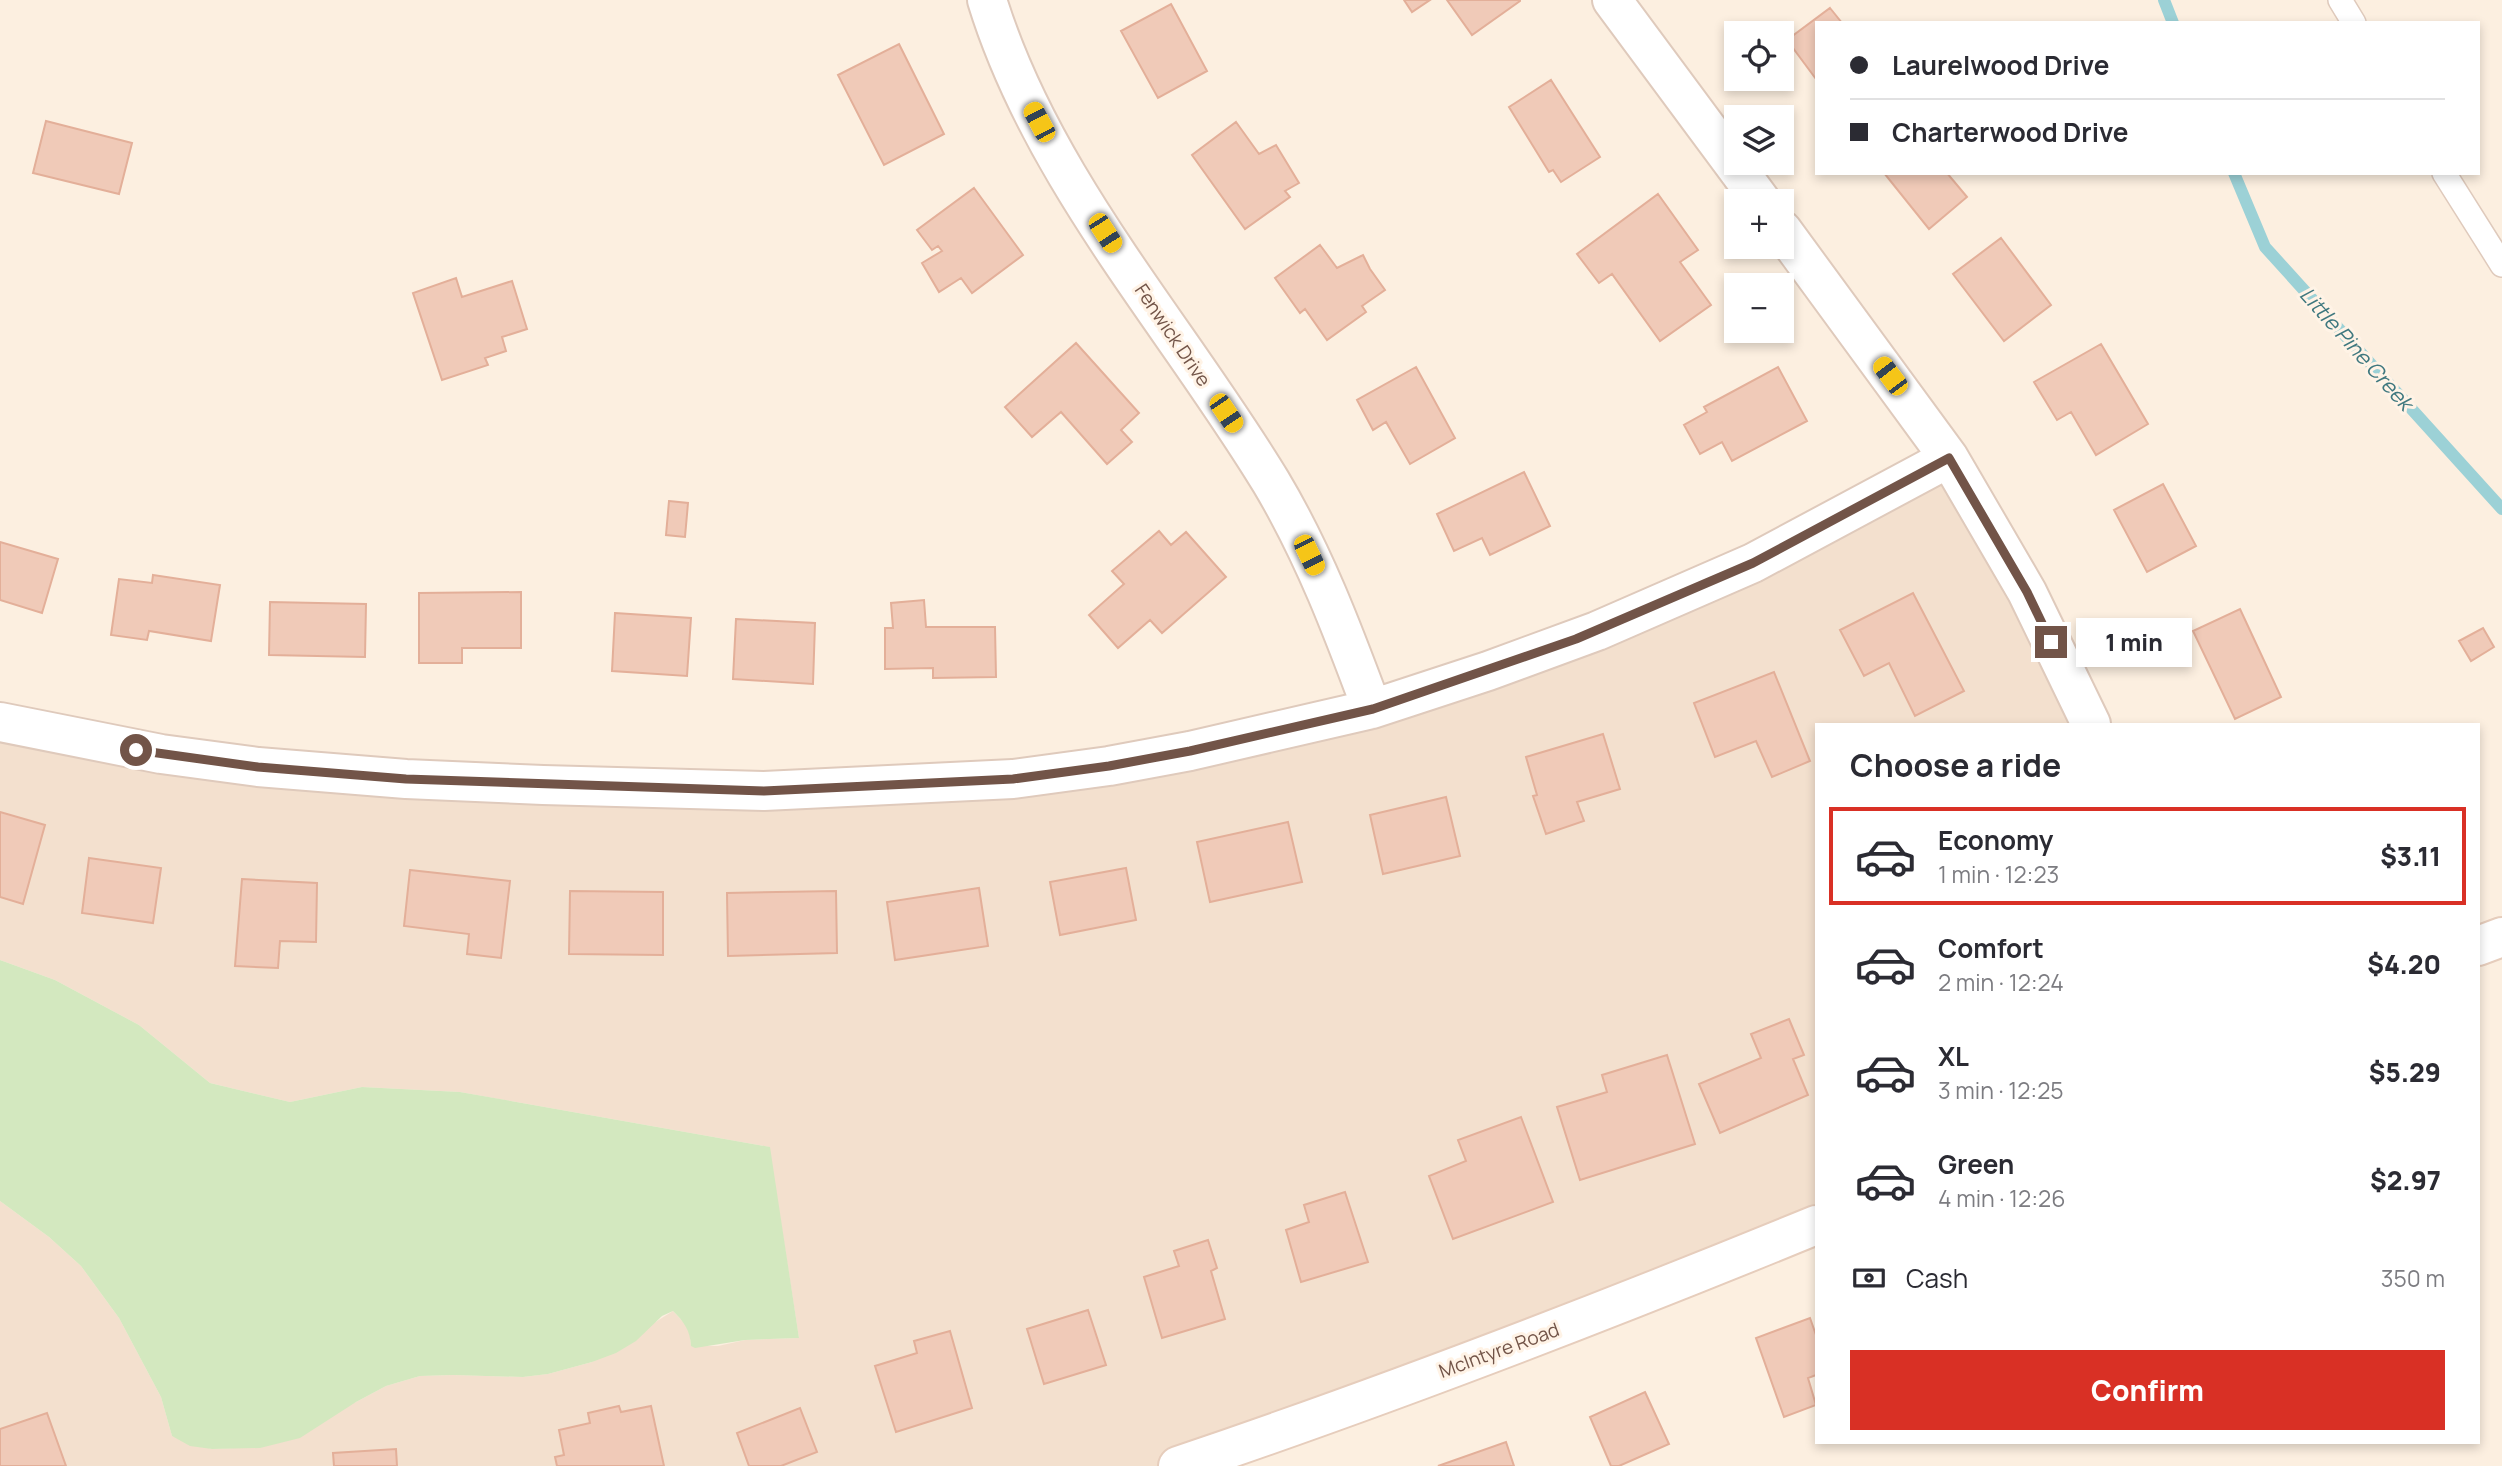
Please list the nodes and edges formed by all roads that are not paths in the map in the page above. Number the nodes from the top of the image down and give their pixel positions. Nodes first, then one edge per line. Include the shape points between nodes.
1 (987, 0) edge
2 (1612, 0) edge
3 (2340, 0) edge
4 (2353, 21) edge
5 (2445, 175) edge
6 (1751, 189) edge
7 (1794, 246) edge
8 (2502, 265) edge
9 (1949, 458) junction
10 (1373, 709) junction
11 (0, 722) edge
12 (2091, 723) edge
13 (2502, 937) edge
14 (2480, 945) edge
15 (1815, 1225) edge
16 (1178, 1466) edge

1 - 10 street, Fenwick Drive via 1017,81 1061,164 1272,484 1333,605
2 - 6 street
3 - 4 lane
5 - 8 lane
7 - 9 street
9 - 10 street via 1753,563 1621,620
9 - 12 street via 2027,592
10 - 11 street via 1095,768 1013,779 764,791 406,779 258,767 136,750
13 - 14 street
15 - 16 street, McIntyre Road via 1599,1313

